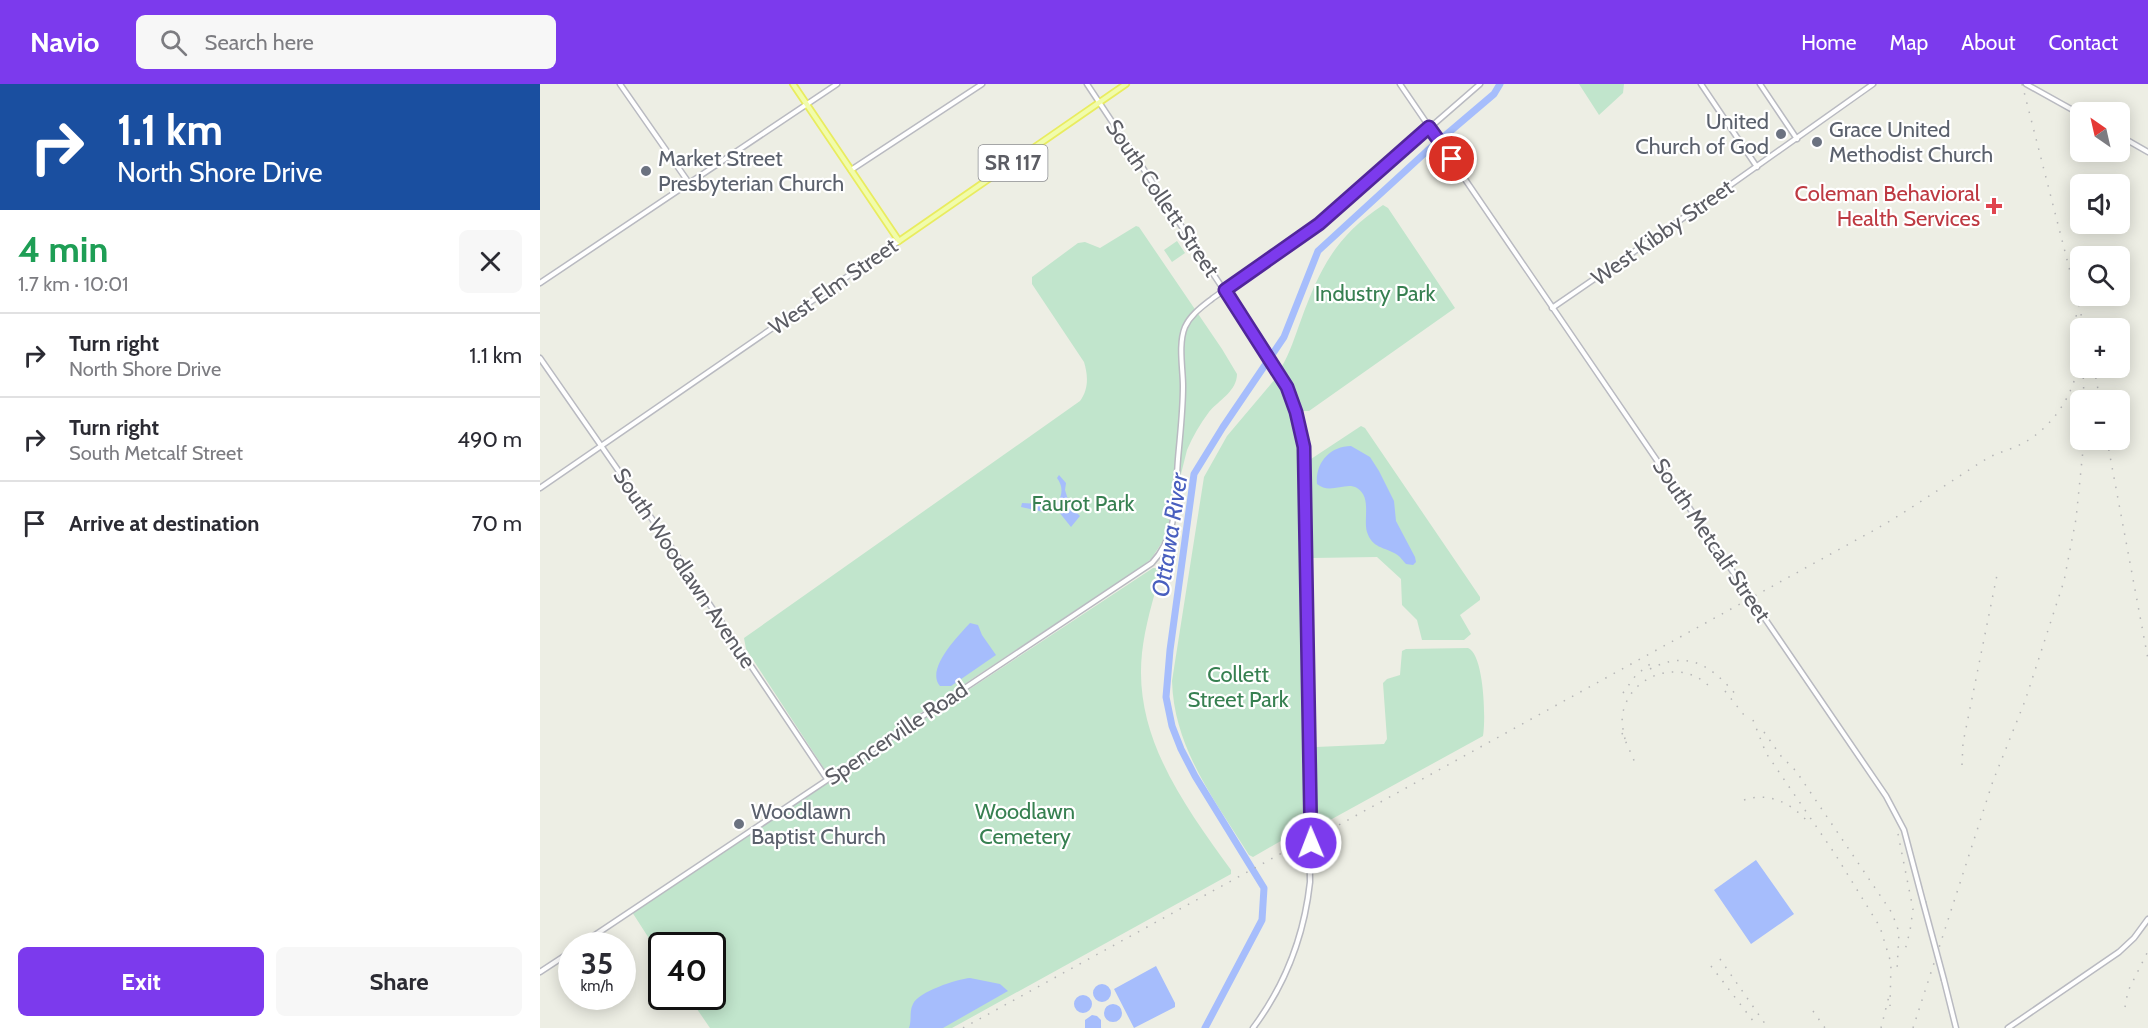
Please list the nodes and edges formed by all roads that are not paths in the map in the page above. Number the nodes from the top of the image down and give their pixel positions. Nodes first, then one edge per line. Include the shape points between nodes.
1 (620, 84) edge
2 (793, 84) edge
3 (837, 84) edge
4 (982, 84) edge
5 (1087, 84) edge
6 (1126, 84) edge
7 (1400, 84) edge
8 (1480, 84) edge
9 (1701, 84) edge
10 (1761, 84) edge
11 (1873, 84) edge
12 (2026, 84) edge
13 (1100, 102) junction
14 (806, 105) junction
15 (2070, 108) edge
16 (1429, 127) junction
17 (1797, 139) junction
18 (2130, 142) edge
19 (2148, 152) edge
20 (1757, 167) junction
21 (851, 170) junction
22 (688, 183) junction
23 (899, 241) junction
24 (540, 283) edge
25 (1225, 290) junction
26 (1552, 308) junction
27 (540, 358) edge
28 (601, 446) junction
29 (540, 488) edge
30 (827, 779) junction
31 (2148, 919) edge
32 (599, 932) edge
33 (558, 960) edge
34 (540, 972) edge
35 (1253, 1028) edge
36 (1956, 1028) edge
37 (2008, 1028) edge

1 - 22 street
2 - 14 main road
3 - 14 street
4 - 21 street
5 - 13 street, South Collett Street
6 - 13 main road, West Elm Street / SR 117
7 - 16 street, South Metcalf Street
8 - 16 street, Spencerville Road
9 - 20 street
10 - 17 street
11 - 17 street, West Kibby Street
12 - 15 street
13 - 23 main road, West Elm Street / SR 117
13 - 25 street, South Collett Street
14 - 21 main road
14 - 22 street
16 - 25 street, Spencerville Road via 1319,224
16 - 26 street, South Metcalf Street
17 - 20 street, West Kibby Street
18 - 19 street
20 - 26 street, West Kibby Street
21 - 23 main road
22 - 24 street
23 - 28 street, West Elm Street / SR 117
25 - 30 street, Spencerville Road via 1195,313 1184,332 1183,415 1175,512 1165,545 1156,558
25 - 35 street, South Collett Street via 1290,392 1305,458 1309,897 1297,948 1281,984
26 - 36 street, South Metcalf Street, bridge via 1886,796 1904,830
27 - 28 street, South Woodlawn Avenue
28 - 29 street, West Elm Street
28 - 30 street, South Woodlawn Avenue
30 - 32 street, Spencerville Road
31 - 37 street via 2110,959
33 - 34 street

